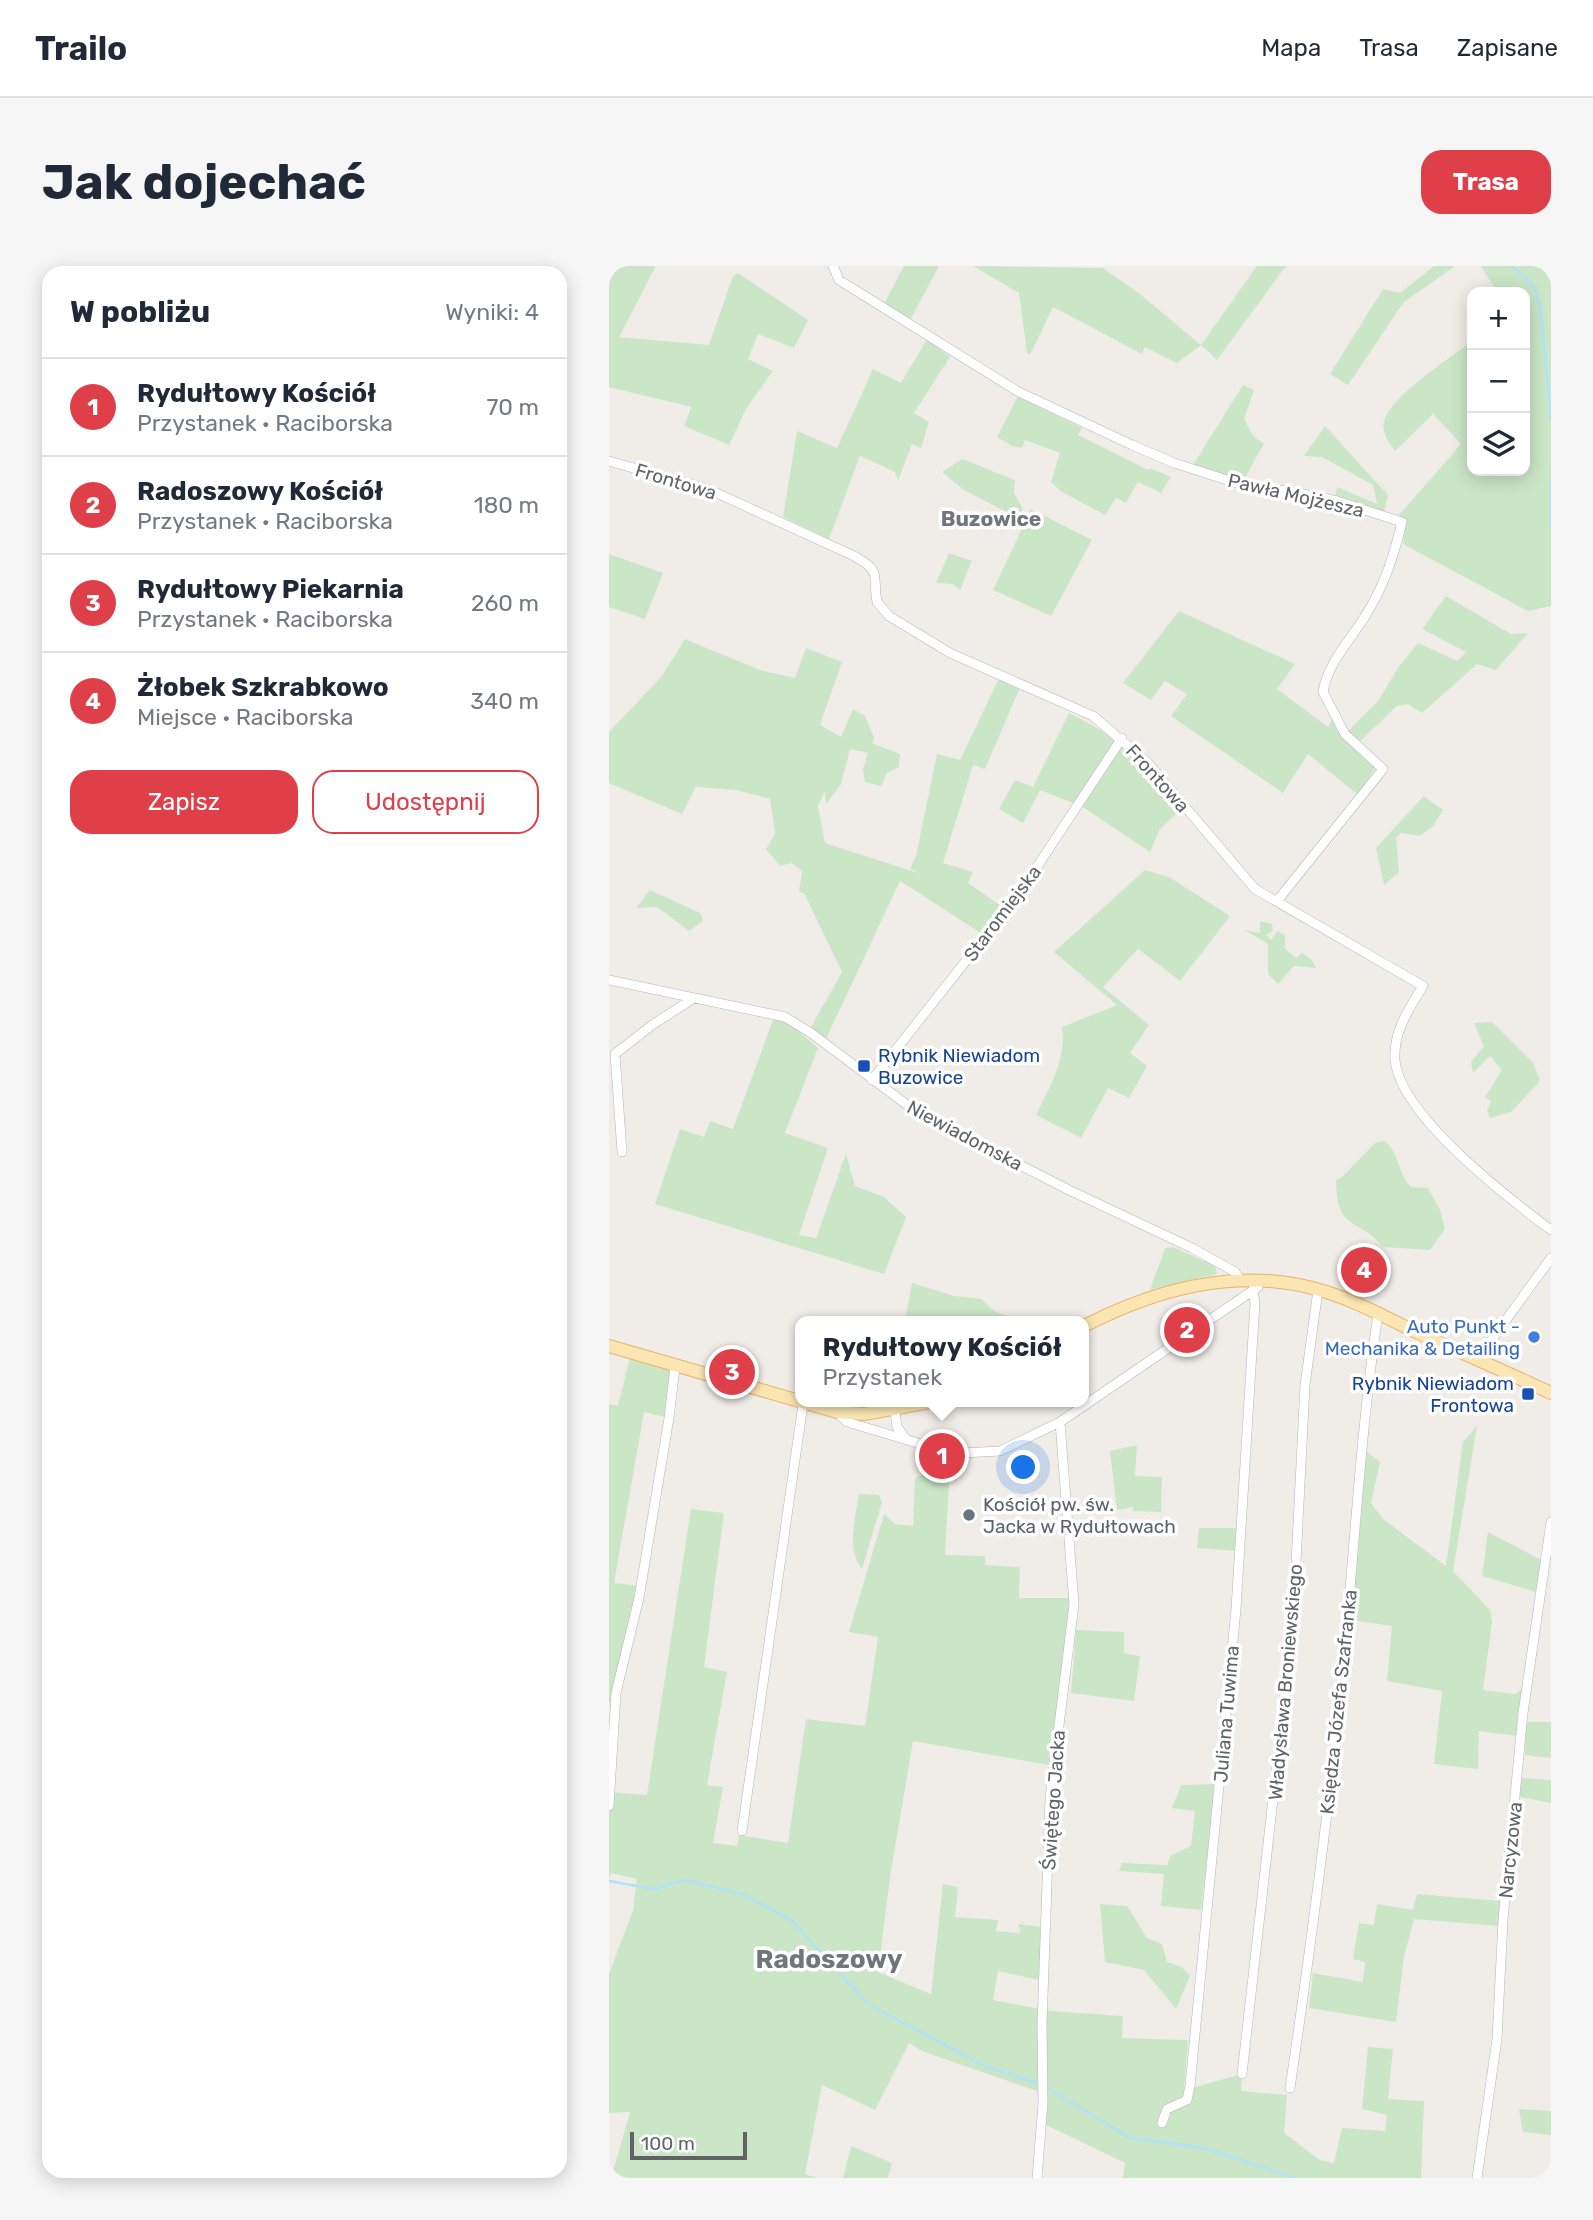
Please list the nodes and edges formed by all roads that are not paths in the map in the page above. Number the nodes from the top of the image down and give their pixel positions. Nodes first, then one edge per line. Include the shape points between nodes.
1 (833, 266) edge
2 (609, 461) edge
3 (1122, 738) junction
4 (1277, 901) junction
5 (609, 979) edge
6 (694, 998) junction
7 (873, 1080) junction
8 (622, 1152) dead end
9 (1551, 1230) edge
10 (1551, 1258) edge
11 (1240, 1280) junction
12 (1264, 1281) junction
13 (1253, 1290) junction
14 (1318, 1290) junction
15 (1378, 1314) junction
16 (1089, 1324) edge
17 (609, 1346) edge
18 (1479, 1356) junction
19 (675, 1367) junction
20 (1551, 1393) edge
21 (795, 1402) edge
22 (1089, 1402) edge
23 (803, 1407) edge
24 (816, 1407) edge
25 (908, 1407) edge
26 (1082, 1407) edge
27 (895, 1410) junction
28 (837, 1412) junction
29 (1060, 1422) junction
30 (907, 1439) junction
31 (1551, 1522) edge
32 (609, 1806) edge
33 (742, 1831) dead end
34 (1242, 2074) dead end
35 (1290, 2088) dead end
36 (1162, 2123) dead end
37 (1037, 2178) edge
38 (1477, 2178) edge

1 - 4 street, Pawła Mojżesza via 839,280 1017,391 1132,445 1249,487 1337,501 1402,522 1388,574 1331,665 1323,692 1345,734 1383,769
2 - 3 street, Frontowa via 708,489 853,556 877,574 877,602 889,616 950,653 1093,716
3 - 4 street, Frontowa via 1255,889
3 - 7 street, Staromiejska via 1021,891
4 - 9 street, Frontowa via 1423,986 1398,1031 1395,1058 1400,1081 1464,1159
5 - 6 street, Niewiadomska
6 - 7 street, Niewiadomska via 785,1017
6 - 8 street via 615,1054
7 - 11 street, Niewiadomska via 918,1113 1192,1248 1235,1272
10 - 18 street
11 - 12 main road
11 - 16 main road via 1161,1293
12 - 13 street
12 - 14 main road
13 - 22 street
13 - 36 street, Juliana Tuwima via 1237,1596 1190,2087 1187,2100 1167,2109
14 - 15 main road
14 - 34 street, Władysława Broniewskiego via 1305,1385 1293,1622
15 - 18 main road
15 - 35 street, Księdza Józefa Szafranka via 1364,1410 1332,1770
17 - 19 main road
18 - 20 main road
19 - 21 main road
19 - 32 street via 639,1598 616,1693
23 - 33 street
24 - 28 main road
25 - 27 main road
26 - 29 street
27 - 28 main road
27 - 30 street via 899,1432
28 - 30 street via 847,1422
29 - 30 street via 1000,1451 962,1453
29 - 37 street, Świętego Jacka via 1074,1604 1050,1798
31 - 38 street, Narcyzowa via 1523,1713 1496,2039

